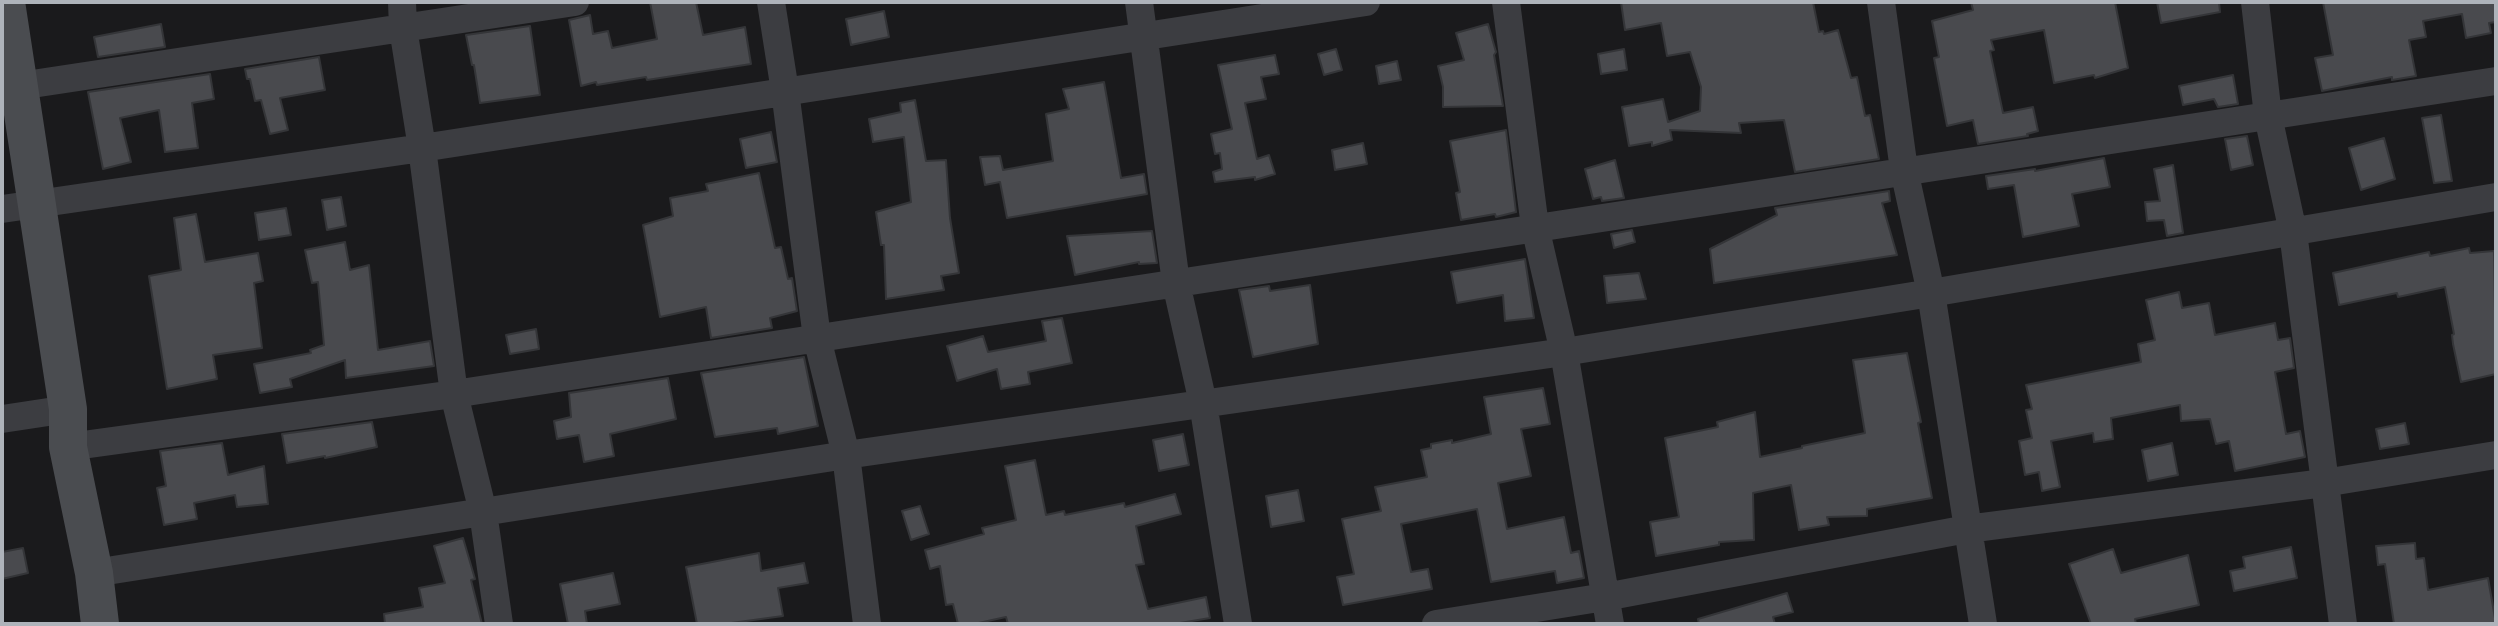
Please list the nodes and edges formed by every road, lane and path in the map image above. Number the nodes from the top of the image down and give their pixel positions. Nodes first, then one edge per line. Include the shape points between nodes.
1 (575, 2) edge
2 (771, 2) edge
3 (1139, 2) edge
4 (1366, 2) edge
5 (1506, 2) edge
6 (1881, 2) edge
7 (2255, 2) edge
8 (403, 15) edge
9 (6, 21) edge
10 (1144, 36) junction
11 (2496, 81) edge
12 (19, 86) junction
13 (785, 92) junction
14 (2268, 116) junction
15 (422, 148) junction
16 (1903, 170) junction
17 (2496, 197) edge
18 (20, 206) edge
19 (1535, 227) junction
20 (2293, 232) junction
21 (1176, 283) junction
22 (1931, 293) junction
23 (817, 338) junction
24 (1564, 352) junction
25 (454, 394) junction
26 (1203, 403) junction
27 (68, 409) junction
28 (2, 419) edge
29 (68, 447) junction
30 (846, 456) junction
31 (2496, 456) edge
32 (2324, 483) junction
33 (483, 512) junction
34 (1967, 529) junction
35 (94, 573) junction
36 (1605, 597) junction
37 (100, 624) edge
38 (499, 624) edge
39 (867, 624) edge
40 (1238, 624) edge
41 (1436, 624) edge
42 (1609, 624) edge
43 (1983, 624) edge
44 (2343, 624) edge

1 - 8 street
2 - 13 street
3 - 10 street
4 - 10 street
5 - 19 street
6 - 16 street
7 - 14 street
8 - 12 street
8 - 15 street
9 - 12 street
10 - 13 street
10 - 21 street
11 - 14 street
12 - 18 street
13 - 15 street
13 - 23 street
14 - 16 street
14 - 20 street
15 - 18 street
15 - 25 street
16 - 19 street
16 - 22 street
17 - 20 street
18 - 27 street
19 - 21 street
19 - 24 street
20 - 22 street
20 - 32 street
21 - 23 street
21 - 26 street
22 - 24 street
22 - 34 street
23 - 25 street
23 - 30 street
24 - 26 street
24 - 36 street
25 - 29 street
25 - 33 street
26 - 30 street
26 - 40 street
27 - 28 street
27 - 29 street
29 - 35 street
30 - 33 street
30 - 39 street
31 - 32 street
32 - 34 street
32 - 44 street
33 - 35 street
33 - 38 street
34 - 36 street
34 - 43 street
35 - 37 street
36 - 41 street
36 - 42 street

